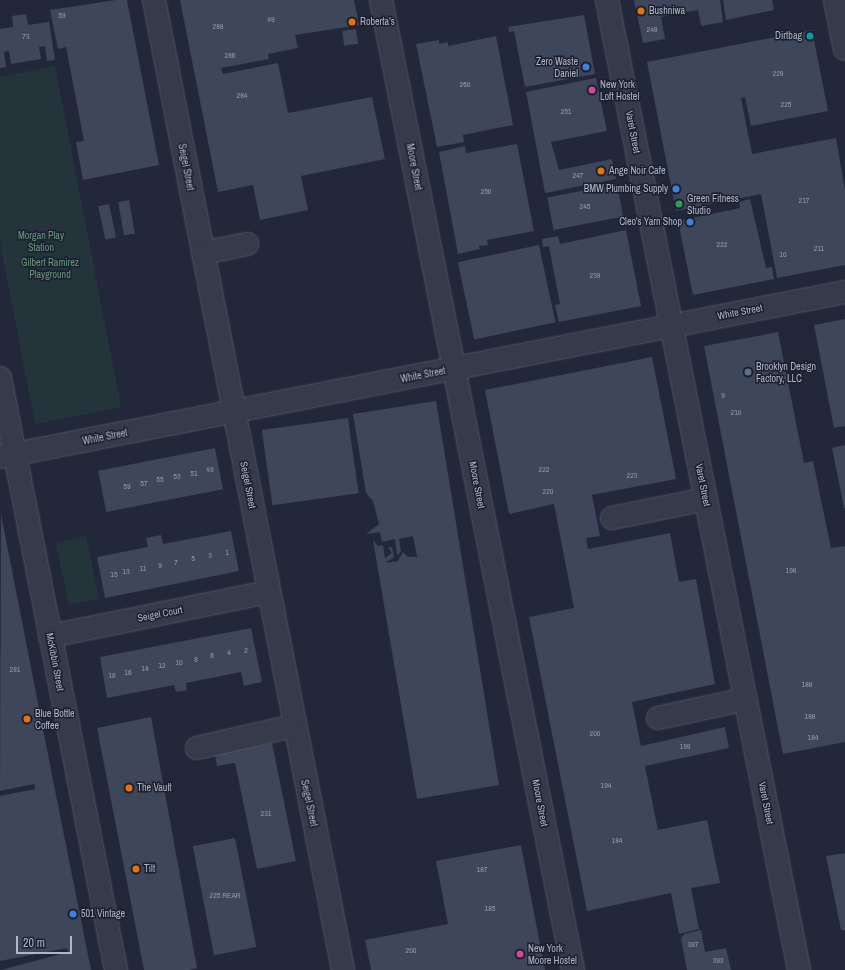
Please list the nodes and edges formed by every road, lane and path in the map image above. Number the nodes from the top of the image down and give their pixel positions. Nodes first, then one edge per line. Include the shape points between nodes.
1 (154, 0) edge
2 (381, 0) edge
3 (607, 0) edge
4 (835, 0) edge
5 (845, 49) edge
6 (247, 244) dead end
7 (203, 254) junction
8 (845, 292) edge
9 (672, 325) junction
10 (454, 368) junction
11 (0, 378) edge
12 (234, 412) junction
13 (7, 455) edge
14 (706, 499) junction
15 (612, 518) dead end
16 (269, 592) junction
17 (50, 636) junction
18 (746, 699) junction
19 (658, 718) dead end
20 (293, 726) junction
21 (197, 748) dead end
22 (116, 970) edge
23 (343, 970) edge
24 (573, 970) edge
25 (798, 970) edge

1 - 7 street, Seigel Street
2 - 10 street, Moore Street
3 - 9 street, Varet Street
4 - 5 street
6 - 7 street
7 - 12 street, Seigel Street
8 - 9 street, White Street
9 - 10 street, White Street
9 - 14 street, Varet Street
10 - 12 street, White Street
10 - 24 street, Moore Street
11 - 13 street, McKibbin Street
12 - 13 street, White Street
12 - 16 street, Seigel Street
13 - 17 street, McKibbin Street
14 - 15 street
14 - 18 street, Varet Street
16 - 17 street, Seigel Court
16 - 20 street, Seigel Street
17 - 22 street, McKibbin Street
18 - 19 street
18 - 25 street, Varet Street
20 - 21 street
20 - 23 street, Seigel Street

